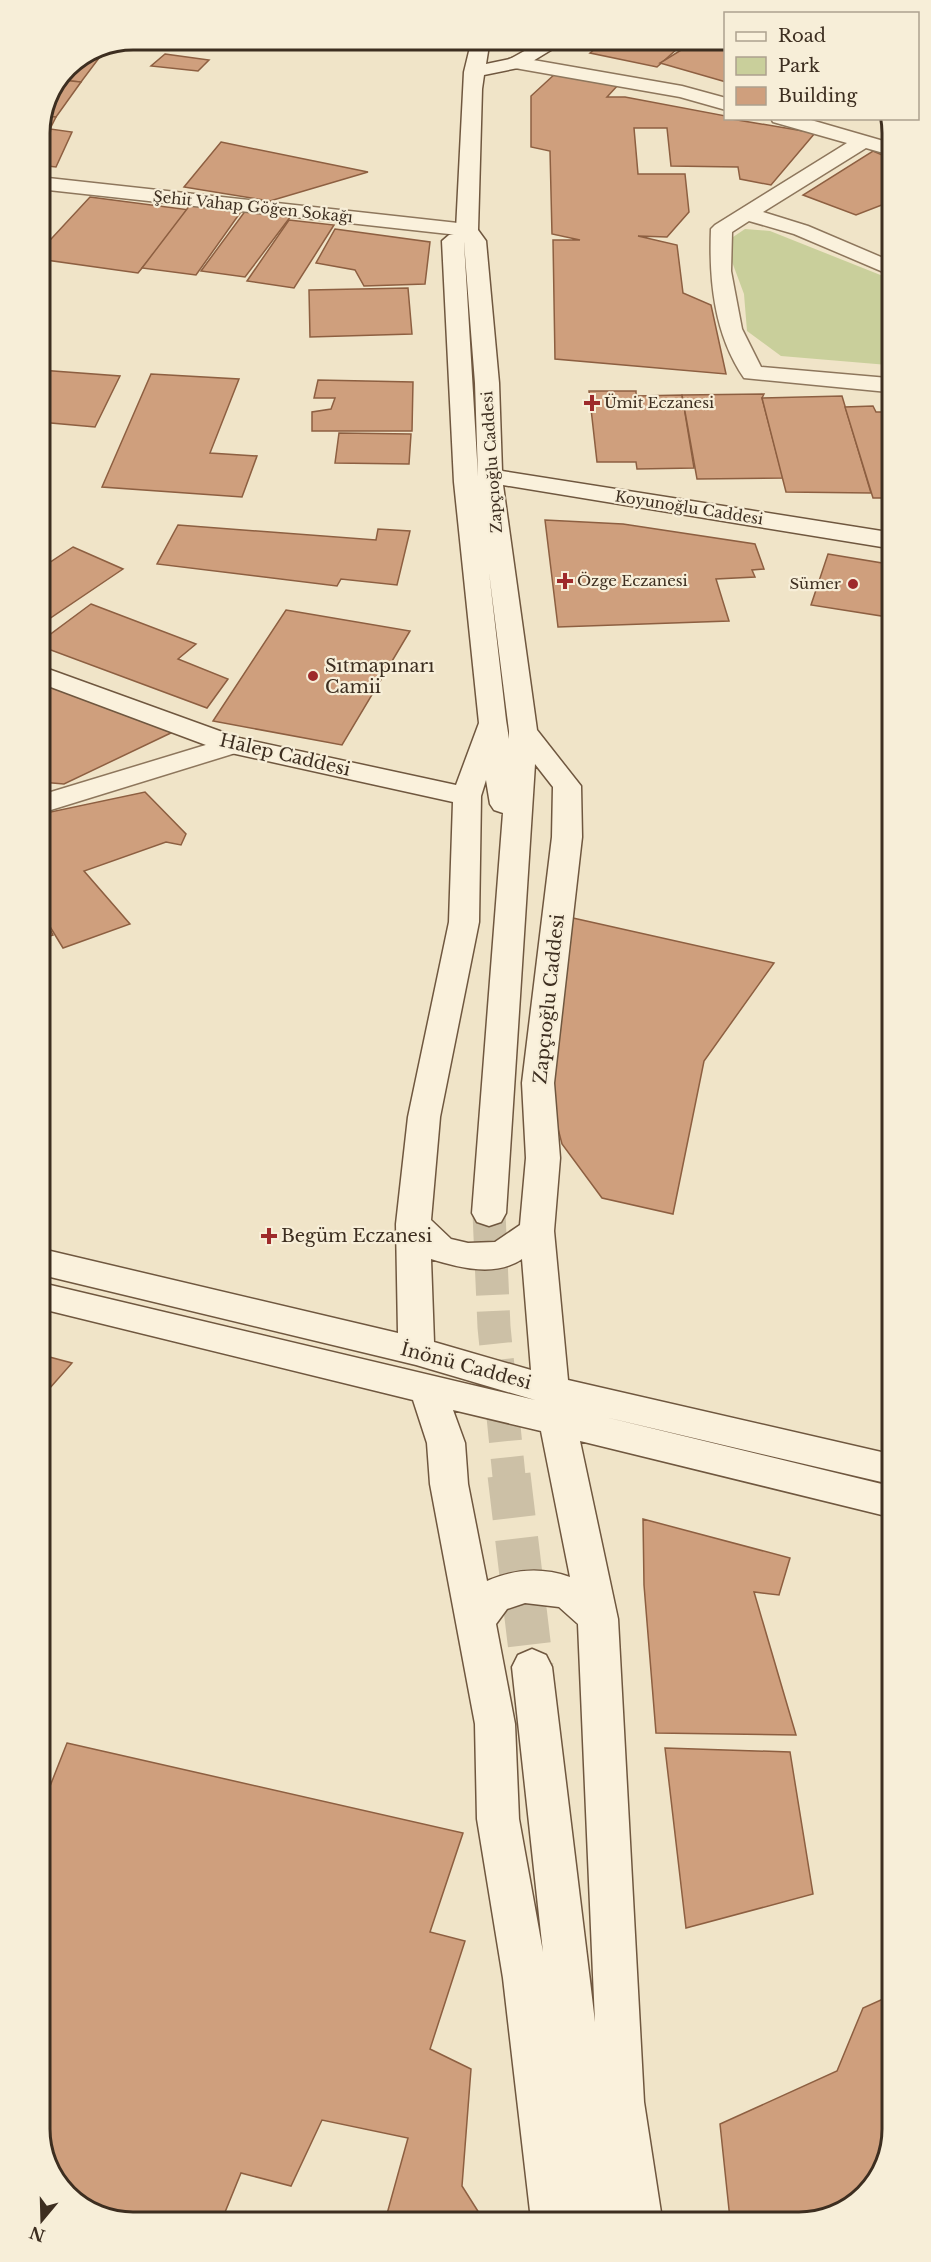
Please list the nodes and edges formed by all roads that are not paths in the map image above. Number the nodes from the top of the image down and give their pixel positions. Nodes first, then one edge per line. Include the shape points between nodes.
1 (479, 50) edge
2 (540, 50) edge
3 (516, 63) junction
4 (474, 72) junction
5 (724, 103) edge
6 (787, 120) edge
7 (864, 141) junction
8 (882, 146) edge
9 (50, 185) edge
10 (746, 214) junction
11 (467, 230) junction
12 (882, 265) edge
13 (882, 384) edge
14 (490, 476) junction
15 (882, 539) edge
16 (50, 678) edge
17 (492, 720) junction
18 (523, 731) junction
19 (232, 745) junction
20 (467, 796) junction
21 (50, 801) edge
22 (513, 863) junction
23 (489, 1213) tunnel mouth
24 (413, 1224) junction
25 (537, 1231) junction
26 (50, 1264) edge
27 (50, 1298) edge
28 (416, 1351) junction
29 (428, 1389) junction
30 (554, 1406) junction
31 (882, 1468) edge
32 (882, 1498) edge
33 (598, 1619) junction
34 (475, 1624) junction
35 (532, 1667) tunnel mouth
36 (554, 2212) edge
37 (594, 2212) edge
38 (637, 2212) edge

1 - 4 main road, Zapçıoğlu Caddesi
2 - 3 main road
3 - 4 main road
3 - 5 main road via 682,92
4 - 11 main road, Zapçıoğlu Caddesi
6 - 7 main road
7 - 8 main road
7 - 10 main road
9 - 11 main road, Şehit Vahap Göğen Sokağı
10 - 12 main road via 801,230
10 - 13 main road via 722,229 720,271 731,328 752,373
11 - 14 main road, Zapçıoğlu Caddesi via 475,241
11 - 17 main road, Zapçıoğlu Caddesi via 453,241 466,482
14 - 15 main road, Koyunoğlu Caddesi
14 - 18 main road, Zapçıoğlu Caddesi
16 - 19 main road, Halep Caddesi
17 - 20 main road, Zapçıoğlu Caddesi
17 - 22 main road, Zapçıoğlu Caddesi
18 - 22 main road, Zapçıoğlu Caddesi
18 - 25 main road, Zapçıoğlu Caddesi via 567,786 567,837 538,1083 543,1158
19 - 20 main road, Halep Caddesi
19 - 21 main road
20 - 24 main road, Zapçıoğlu Caddesi via 464,922 424,1117
22 - 23 main road, Zapçıoğlu Caddesi
24 - 25 main road via 440,1249 468,1256 502,1256
24 - 28 main road, Zapçıoğlu Caddesi
25 - 30 main road, Zapçıoğlu Caddesi
26 - 28 main road, İnönü Caddesi
27 - 29 main road, İnönü Caddesi
28 - 30 main road, İnönü Caddesi
29 - 30 main road, İnönü Caddesi
29 - 34 main road via 446,1443 449,1484
30 - 31 main road, İnönü Caddesi
30 - 32 main road, İnönü Caddesi
30 - 33 main road, Zapçıoğlu Caddesi
33 - 34 main road via 582,1601 567,1593 528,1588 506,1590 492,1598
33 - 38 main road, Zapçıoğlu Caddesi via 621,2102
34 - 36 main road via 495,1724 498,1819 525,1978
35 - 37 main road

